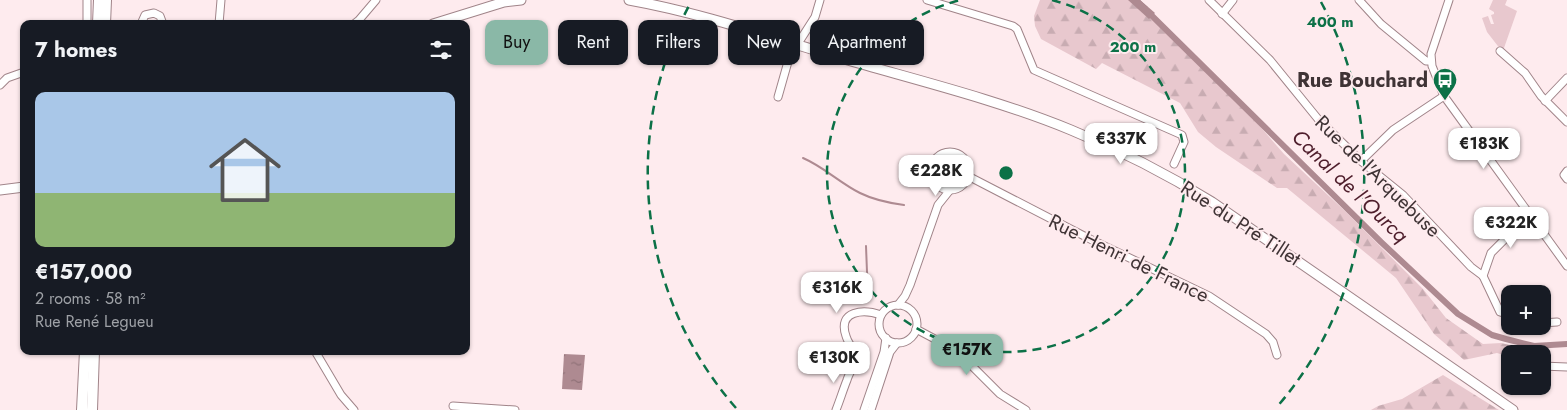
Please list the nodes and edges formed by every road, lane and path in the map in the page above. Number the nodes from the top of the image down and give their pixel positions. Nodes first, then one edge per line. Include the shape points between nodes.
1 (87, 0) edge
2 (99, 0) edge
3 (106, 0) edge
4 (222, 0) edge
5 (376, 0) edge
6 (521, 0) edge
7 (629, 0) edge
8 (820, 0) edge
9 (927, 0) edge
10 (1208, 0) edge
11 (1233, 0) edge
12 (1359, 0) edge
13 (1449, 0) edge
14 (1222, 14) junction
15 (87, 20) edge
16 (102, 20) edge
17 (103, 20) edge
18 (143, 20) edge
19 (162, 20) edge
20 (220, 20) edge
21 (359, 20) edge
22 (446, 20) edge
23 (728, 24) edge
24 (800, 37) edge
25 (800, 45) edge
26 (1500, 51) dead end
27 (1431, 61) junction
28 (788, 65) edge
29 (20, 73) edge
30 (1567, 78) edge
31 (0, 85) edge
32 (1444, 96) junction
33 (778, 97) dead end
34 (1545, 100) junction
35 (1567, 122) edge
36 (1361, 161) junction
37 (1174, 164) dead end
38 (1567, 172) edge
39 (968, 176) junction
40 (1567, 179) edge
41 (939, 186) junction
42 (20, 188) edge
43 (0, 190) edge
44 (950, 190) junction
45 (938, 205) junction
46 (1533, 219) junction
47 (1567, 266) edge
48 (1483, 276) junction
49 (910, 285) junction
50 (898, 305) junction
51 (911, 310) junction
52 (1501, 312) edge
53 (881, 315) junction
54 (1551, 322) edge
55 (1557, 322) dead end
56 (916, 329) junction
57 (886, 338) junction
58 (897, 343) junction
59 (84, 355) edge
60 (95, 355) edge
61 (317, 355) edge
62 (1278, 355) dead end
63 (1551, 366) edge
64 (1567, 367) edge
65 (453, 406) dead end
66 (82, 410) edge
67 (92, 410) edge
68 (354, 410) edge
69 (514, 410) edge
70 (836, 410) edge
71 (864, 410) edge
72 (871, 410) edge
73 (1026, 410) edge
74 (1513, 410) edge

1 - 15 street
2 - 16 main road
3 - 17 main road
4 - 20 street
5 - 21 street
6 - 22 street
7 - 23 street, Rue du Pré Tillet
8 - 24 street via 815,17
9 - 37 street via 1013,26 1018,29 1034,70 1182,134 1184,142
10 - 14 street, Rue de l'Arquebuse
11 - 14 street
12 - 27 street via 1381,24 1426,61
13 - 27 street
14 - 36 street, Rue de l'Arquebuse via 1270,60 1318,119
18 - 19 street via 154,13
25 - 74 street, Rue du Pré Tillet via 1019,111 1132,157 1212,202
26 - 34 street via 1524,73
27 - 32 street
28 - 33 street
29 - 31 street via 7,78
30 - 34 street
32 - 36 street via 1393,130
32 - 46 street
34 - 35 street
36 - 48 street, Rue de l'Arquebuse via 1403,195
38 - 40 street via 1564,174
39 - 41 street via 964,158 947,152 932,164 932,176
39 - 44 street via 961,186
39 - 62 street, Rue Henri de France via 1090,240 1209,296 1266,334
41 - 44 street
41 - 45 street
42 - 43 street
44 - 45 street
45 - 49 street
46 - 47 street
46 - 48 street via 1510,234 1491,253
48 - 52 street, Rue de l'Arquebuse
49 - 50 street
49 - 51 street
50 - 51 street
50 - 53 street
51 - 56 street via 916,319
53 - 57 street via 879,328
53 - 70 street via 865,311 854,312 847,318 844,326 855,358
54 - 55 street
56 - 58 street via 909,339
56 - 73 street via 948,346 1000,394
57 - 58 street
57 - 71 street
58 - 72 street via 890,352
59 - 66 main road
60 - 67 main road
61 - 68 street via 341,395
63 - 64 street
65 - 69 street

